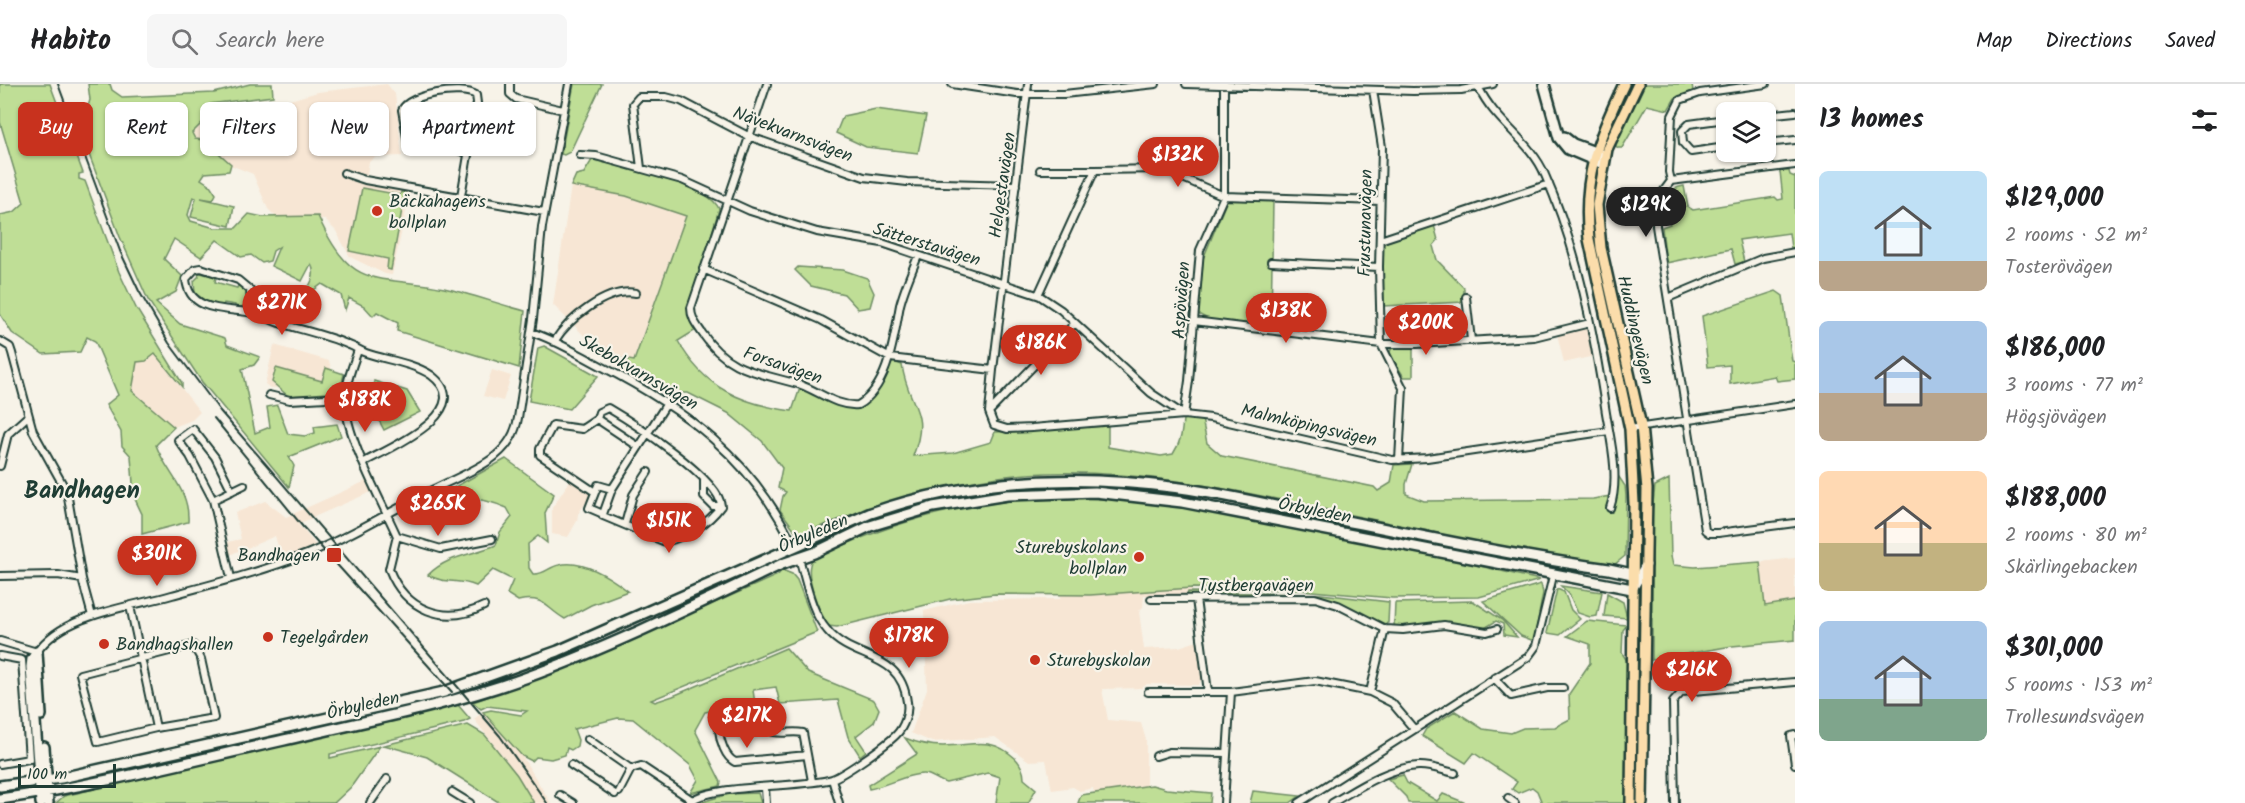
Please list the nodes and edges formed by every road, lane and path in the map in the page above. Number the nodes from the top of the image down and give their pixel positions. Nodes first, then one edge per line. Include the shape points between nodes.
1 (510, 84) edge
2 (569, 84) edge
3 (766, 84) edge
4 (952, 84) edge
5 (1028, 84) edge
6 (1156, 84) edge
7 (1186, 84) edge
8 (1224, 84) edge
9 (1493, 84) edge
10 (1544, 84) edge
11 (1624, 84) edge
12 (1638, 84) edge
13 (1766, 84) edge
14 (1313, 86) edge
15 (1412, 87) edge
16 (1479, 88) junction
17 (1373, 90) junction
18 (1029, 94) junction
19 (563, 110) junction
20 (1795, 112) edge
21 (1776, 114) edge
22 (1716, 120) edge
23 (748, 136) junction
24 (1795, 140) edge
25 (1776, 142) edge
26 (1716, 148) edge
27 (467, 153) joint
28 (580, 155) dead end
29 (467, 156) edge
30 (1593, 156) junction
31 (1604, 160) junction
32 (1795, 165) edge
33 (641, 168) junction
34 (1040, 170) dead end
35 (1095, 170) junction
36 (344, 173) dead end
37 (1671, 181) junction
38 (1016, 184) junction
39 (1549, 184) junction
40 (461, 196) junction
41 (1224, 196) junction
42 (725, 201) junction
43 (1380, 201) junction
44 (544, 212) junction
45 (1380, 240) junction
46 (1795, 252) edge
47 (918, 256) junction
48 (1271, 262) dead end
49 (1379, 267) junction
50 (703, 269) junction
51 (1004, 285) junction
52 (636, 293) dead end
53 (1038, 295) junction
54 (1466, 297) dead end
55 (1668, 298) junction
56 (252, 313) junction
57 (1194, 321) junction
58 (1075, 323) junction
59 (1590, 323) junction
60 (531, 332) junction
61 (1471, 340) junction
62 (0, 341) edge
63 (554, 342) junction
64 (1381, 344) junction
65 (358, 350) junction
66 (890, 358) junction
67 (993, 370) junction
68 (269, 395) dead end
69 (345, 398) junction
70 (1164, 402) junction
71 (667, 403) junction
72 (1795, 404) edge
73 (989, 412) junction
74 (1184, 415) junction
75 (28, 416) junction
76 (1157, 417) junction
77 (597, 419) junction
78 (1688, 419) junction
79 (1641, 426) junction
80 (1630, 429) junction
81 (1609, 431) junction
82 (646, 434) junction
83 (639, 447) junction
84 (1399, 460) junction
85 (364, 462) junction
86 (0, 466) edge
87 (648, 472) dead end
88 (704, 481) junction
89 (244, 485) dead end
90 (612, 489) junction
91 (232, 491) junction
92 (596, 492) junction
93 (213, 500) junction
94 (721, 506) junction
95 (1610, 508) dead end
96 (387, 514) junction
97 (603, 516) dead end
98 (1795, 523) edge
99 (626, 524) junction
100 (397, 536) junction
101 (492, 539) dead end
102 (794, 546) junction
103 (799, 558) junction
104 (1556, 561) junction
105 (1646, 563) junction
106 (0, 576) edge
107 (1553, 576) junction
108 (1635, 576) junction
109 (231, 578) junction
110 (82, 579) junction
111 (1632, 590) junction
112 (1645, 590) junction
113 (1151, 599) dead end
114 (1196, 599) junction
115 (130, 606) junction
116 (484, 606) dead end
117 (92, 616) junction
118 (1385, 629) junction
119 (1497, 629) dead end
120 (0, 641) edge
121 (36, 652) junction
122 (0, 656) edge
123 (141, 660) junction
124 (1494, 678) junction
125 (1795, 682) edge
126 (1563, 688) dead end
127 (1148, 692) dead end
128 (1208, 692) junction
129 (1231, 692) junction
130 (1370, 692) junction
131 (156, 728) junction
132 (1414, 729) junction
133 (1795, 735) edge
134 (588, 739) dead end
135 (1226, 753) junction
136 (807, 755) junction
137 (1156, 756) dead end
138 (0, 764) edge
139 (1795, 764) edge
140 (571, 765) dead end
141 (631, 769) junction
142 (1455, 773) dead end
143 (387, 779) dead end
144 (832, 779) junction
145 (43, 780) junction
146 (812, 781) junction
147 (0, 786) edge
148 (765, 789) junction
149 (452, 792) dead end
150 (560, 795) dead end
151 (45, 798) edge
152 (1508, 798) dead end
153 (0, 799) edge
154 (691, 801) edge
155 (369, 803) edge
156 (470, 803) edge
157 (573, 803) edge
158 (766, 803) edge
159 (839, 803) edge
160 (1224, 803) edge
161 (1299, 803) edge
162 (1332, 803) edge
163 (1515, 803) edge
164 (1631, 803) edge
165 (1642, 803) edge
166 (1675, 803) edge

1 - 19 street via 510,94 516,99
2 - 19 street
3 - 23 street, Forsavägen
4 - 18 street
5 - 18 street, Helgestavägen
6 - 18 street
7 - 8 street
8 - 14 street
8 - 41 street, Aspövägen
9 - 16 street
10 - 30 main road via 1564,145
11 - 30 main road, Huddingevägen
12 - 31 main road, Huddingevägen
13 - 37 street via 1700,93 1680,100 1672,116
14 - 17 street
15 - 16 street
15 - 17 street
16 - 39 street via 1487,103 1538,161
17 - 43 street, Frustunavägen via 1382,147
18 - 38 street, Helgestavägen
19 - 44 street
20 - 21 street
22 - 26 street via 1689,124 1682,131 1683,143 1691,152
23 - 33 street, Nävekvarnsvägen via 681,101 639,97 633,104
23 - 38 street, Nävekvarnsvägen via 864,177 907,182
23 - 42 street, Forsavägen
24 - 25 street
27 - 27 street via 477,103 472,93 455,90 410,100 404,105 408,142 439,144
28 - 33 street, Sätterstavägen
29 - 40 street
30 - 31 main road
30 - 80 main road, Huddingevägen via 1586,213 1589,239
31 - 79 main road, Huddingevägen via 1598,227
32 - 37 street
33 - 42 street, Sätterstavägen via 682,180
34 - 35 street
35 - 41 street via 1162,169
35 - 53 street
36 - 40 street
37 - 55 street via 1654,206
38 - 51 street, Helgestavägen
39 - 45 street
39 - 59 street
40 - 44 street
41 - 43 street
41 - 57 street, Aspövägen via 1200,250
42 - 47 street, Sätterstavägen via 818,232 882,243
42 - 50 street, Forsavägen
43 - 45 street, Frustunavägen
44 - 60 street
45 - 49 street, Frustunavägen
46 - 55 street via 1763,258
47 - 51 street, Sätterstavägen
47 - 66 street, Forsavägen via 901,303
48 - 49 street
49 - 64 street, Frustunavägen
50 - 66 street via 821,320
50 - 66 street, Forsavägen via 691,317 713,350 735,366 851,406 865,401
51 - 53 street, Sätterstavägen
51 - 67 street, Helgestavägen
52 - 63 street via 612,294 566,324
53 - 58 street, Sätterstavägen
54 - 61 street
55 - 78 street
56 - 56 street via 250,290 238,280 201,268 186,279 190,292 204,305 233,313
56 - 65 street
57 - 64 street
57 - 74 street, Aspövägen
58 - 70 street, Sätterstavägen
58 - 73 street
59 - 61 street via 1534,337
59 - 81 street
60 - 63 street, Skebokvarnsvägen
60 - 96 street via 516,429 507,447 481,466
61 - 64 street
62 - 75 street via 12,353
63 - 71 street, Skebokvarnsvägen
64 - 84 street, Frustunavägen via 1403,388
65 - 69 street
65 - 85 street via 426,372 440,385 443,395 439,412 425,429
66 - 67 street
67 - 73 street, Helgestavägen
68 - 69 street via 290,400
69 - 85 street via 349,424
70 - 74 street, Sätterstavägen
70 - 76 street
71 - 82 street
71 - 102 street, Skebokvarnsvägen via 697,423 741,465 776,510
72 - 78 street
73 - 76 street, Malmköpingsvägen via 994,425 1000,428
74 - 76 street, Malmköpingsvägen
74 - 84 street, Malmköpingsvägen
75 - 86 street via 8,434
75 - 110 street via 37,442 67,492
77 - 82 street via 599,412 608,408
77 - 83 street
77 - 92 street via 582,429 553,425 540,449 540,455
78 - 79 street
78 - 98 street via 1708,533
79 - 80 street
79 - 105 main road, Huddingevägen via 1647,489
80 - 108 main road, Huddingevägen
81 - 84 street, Malmköpingsvägen
81 - 95 street via 1614,492
82 - 83 street
82 - 88 street via 684,459
83 - 90 street
85 - 96 street
87 - 99 street via 633,495
88 - 94 street via 719,496
88 - 94 street via 704,497 713,506
89 - 91 street
90 - 92 street via 598,484
90 - 92 street via 603,514 589,508
91 - 93 street
91 - 93 street via 215,457 193,429 178,440
93 - 109 street
94 - 99 street via 692,531 665,542
96 - 100 street
96 - 109 street via 309,553
97 - 99 street
100 - 101 street via 441,549
100 - 116 street via 389,569 418,607 430,614 459,615
102 - 103 main road
102 - 104 main road, Örbyleden via 871,513 990,483 1093,480 1180,488
102 - 145 main road, Örbyleden via 558,651 444,692
103 - 107 main road, Örbyleden via 870,526 933,507 1007,495 1095,492 1194,504
103 - 144 street via 823,626 840,642 898,673 908,704 904,722 894,737
103 - 151 main road, Örbyleden via 570,660 493,689
104 - 107 main road
104 - 108 main road, Örbyleden
105 - 108 main road
105 - 112 main road, Huddingevägen
106 - 110 street via 57,575
107 - 111 main road, Örbyleden
107 - 124 street via 1533,652
108 - 111 main road, Huddingevägen
108 - 112 main road
109 - 115 street
110 - 117 street
111 - 164 main road, Huddingevägen
112 - 165 main road, Huddingevägen
113 - 114 street, Tystbergavägen
114 - 118 street, Tystbergavägen via 1315,598
114 - 128 street
115 - 117 street
115 - 123 street
117 - 121 street via 50,637
118 - 119 street, Tystbergavägen via 1444,625 1487,633
118 - 130 street
120 - 121 street
121 - 145 main road via 31,667
122 - 138 street via 21,660 29,759
123 - 131 street
123 - 131 street via 193,645 201,659 214,718
123 - 131 street via 80,674 98,742
124 - 126 street via 1511,696
124 - 132 street
125 - 166 street via 1682,692 1673,702
127 - 128 street
128 - 129 street
129 - 130 street via 1316,681
129 - 135 street
130 - 132 street via 1392,703
132 - 161 street
133 - 139 street via 1791,736
134 - 141 street
135 - 137 street via 1169,752
135 - 160 street
136 - 136 street via 735,762 729,759 719,730 743,724 778,733 798,732 805,736
136 - 146 street
140 - 141 street via 617,793
141 - 154 street via 641,766
142 - 162 street via 1420,765 1404,768 1372,779
143 - 155 street
144 - 146 street
144 - 159 street
145 - 147 main road, Örbyleden
145 - 151 main road
146 - 148 street
148 - 154 street via 716,791
148 - 158 street
149 - 156 street
150 - 157 street
151 - 153 main road, Örbyleden
152 - 163 street

